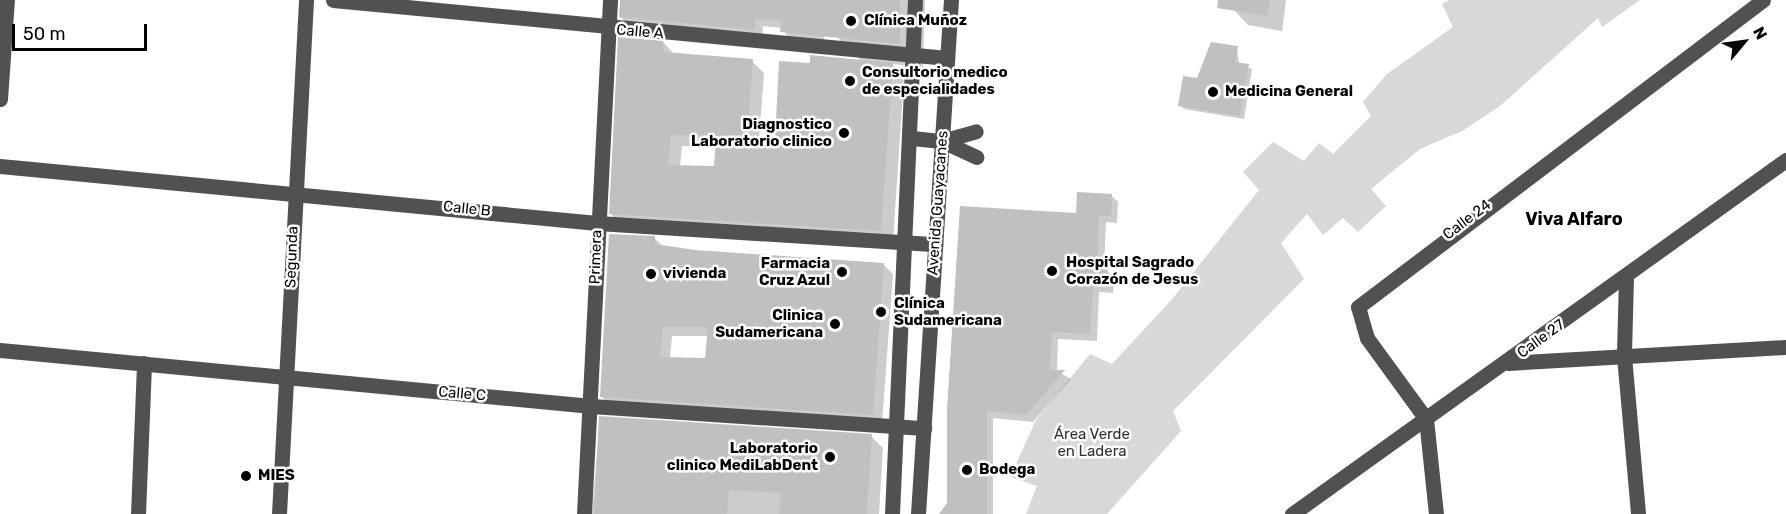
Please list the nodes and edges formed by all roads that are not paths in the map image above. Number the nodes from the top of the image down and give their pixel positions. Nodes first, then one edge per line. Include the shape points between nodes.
1 (7, 0) edge
2 (306, 0) edge
3 (333, 0) edge
4 (610, 0) edge
5 (915, 0) edge
6 (951, 0) edge
7 (1763, 0) edge
8 (608, 30) junction
9 (917, 56) junction
10 (947, 58) junction
11 (0, 99) edge
12 (976, 131) dead end
13 (912, 138) junction
14 (942, 141) junction
15 (976, 157) dead end
16 (1786, 159) edge
17 (0, 166) edge
18 (294, 190) junction
19 (597, 223) junction
20 (907, 241) junction
21 (935, 244) junction
22 (1626, 277) junction
23 (1786, 347) edge
24 (0, 350) edge
25 (1624, 356) junction
26 (144, 363) junction
27 (1508, 363) junction
28 (288, 377) junction
29 (591, 406) junction
30 (1426, 419) junction
31 (896, 428) junction
32 (924, 428) junction
33 (138, 514) edge
34 (279, 514) edge
35 (584, 514) edge
36 (892, 514) edge
37 (918, 514) edge
38 (1292, 514) edge
39 (1436, 514) edge
40 (1638, 514) edge

1 - 11 street
2 - 18 street, Segunda
3 - 8 street, Calle A
4 - 8 street, Primera
5 - 9 street, Avenida Guayacanes
6 - 10 street, Avenida Guayacanes
7 - 30 street, Calle 24 via 1364,297 1358,307 1359,323
8 - 9 street, Calle A
8 - 19 street, Primera
9 - 10 street, Calle A
9 - 13 street, Avenida Guayacanes
10 - 14 street, Avenida Guayacanes
12 - 14 street
13 - 14 street
13 - 20 street, Avenida Guayacanes
14 - 15 street
14 - 21 street, Avenida Guayacanes
16 - 22 street, Calle 27
17 - 18 street, Calle B
18 - 19 street, Calle B
18 - 28 street, Segunda
19 - 20 street, Calle B
19 - 29 street, Primera
20 - 21 street, Calle B
20 - 31 street, Avenida Guayacanes
21 - 32 street, Avenida Guayacanes
22 - 25 street
22 - 27 street, Calle 27
23 - 25 street
24 - 26 street, Calle C
25 - 27 street
25 - 40 street
26 - 28 street, Calle C
26 - 33 street
27 - 30 street, Calle 27
28 - 29 street, Calle C
28 - 34 street, Segunda
29 - 31 street, Calle C
29 - 35 street, Primera
30 - 38 street, Calle 27
30 - 39 street, Calle 24
31 - 32 street, Calle C
31 - 36 street, Avenida Guayacanes
32 - 37 street, Avenida Guayacanes

